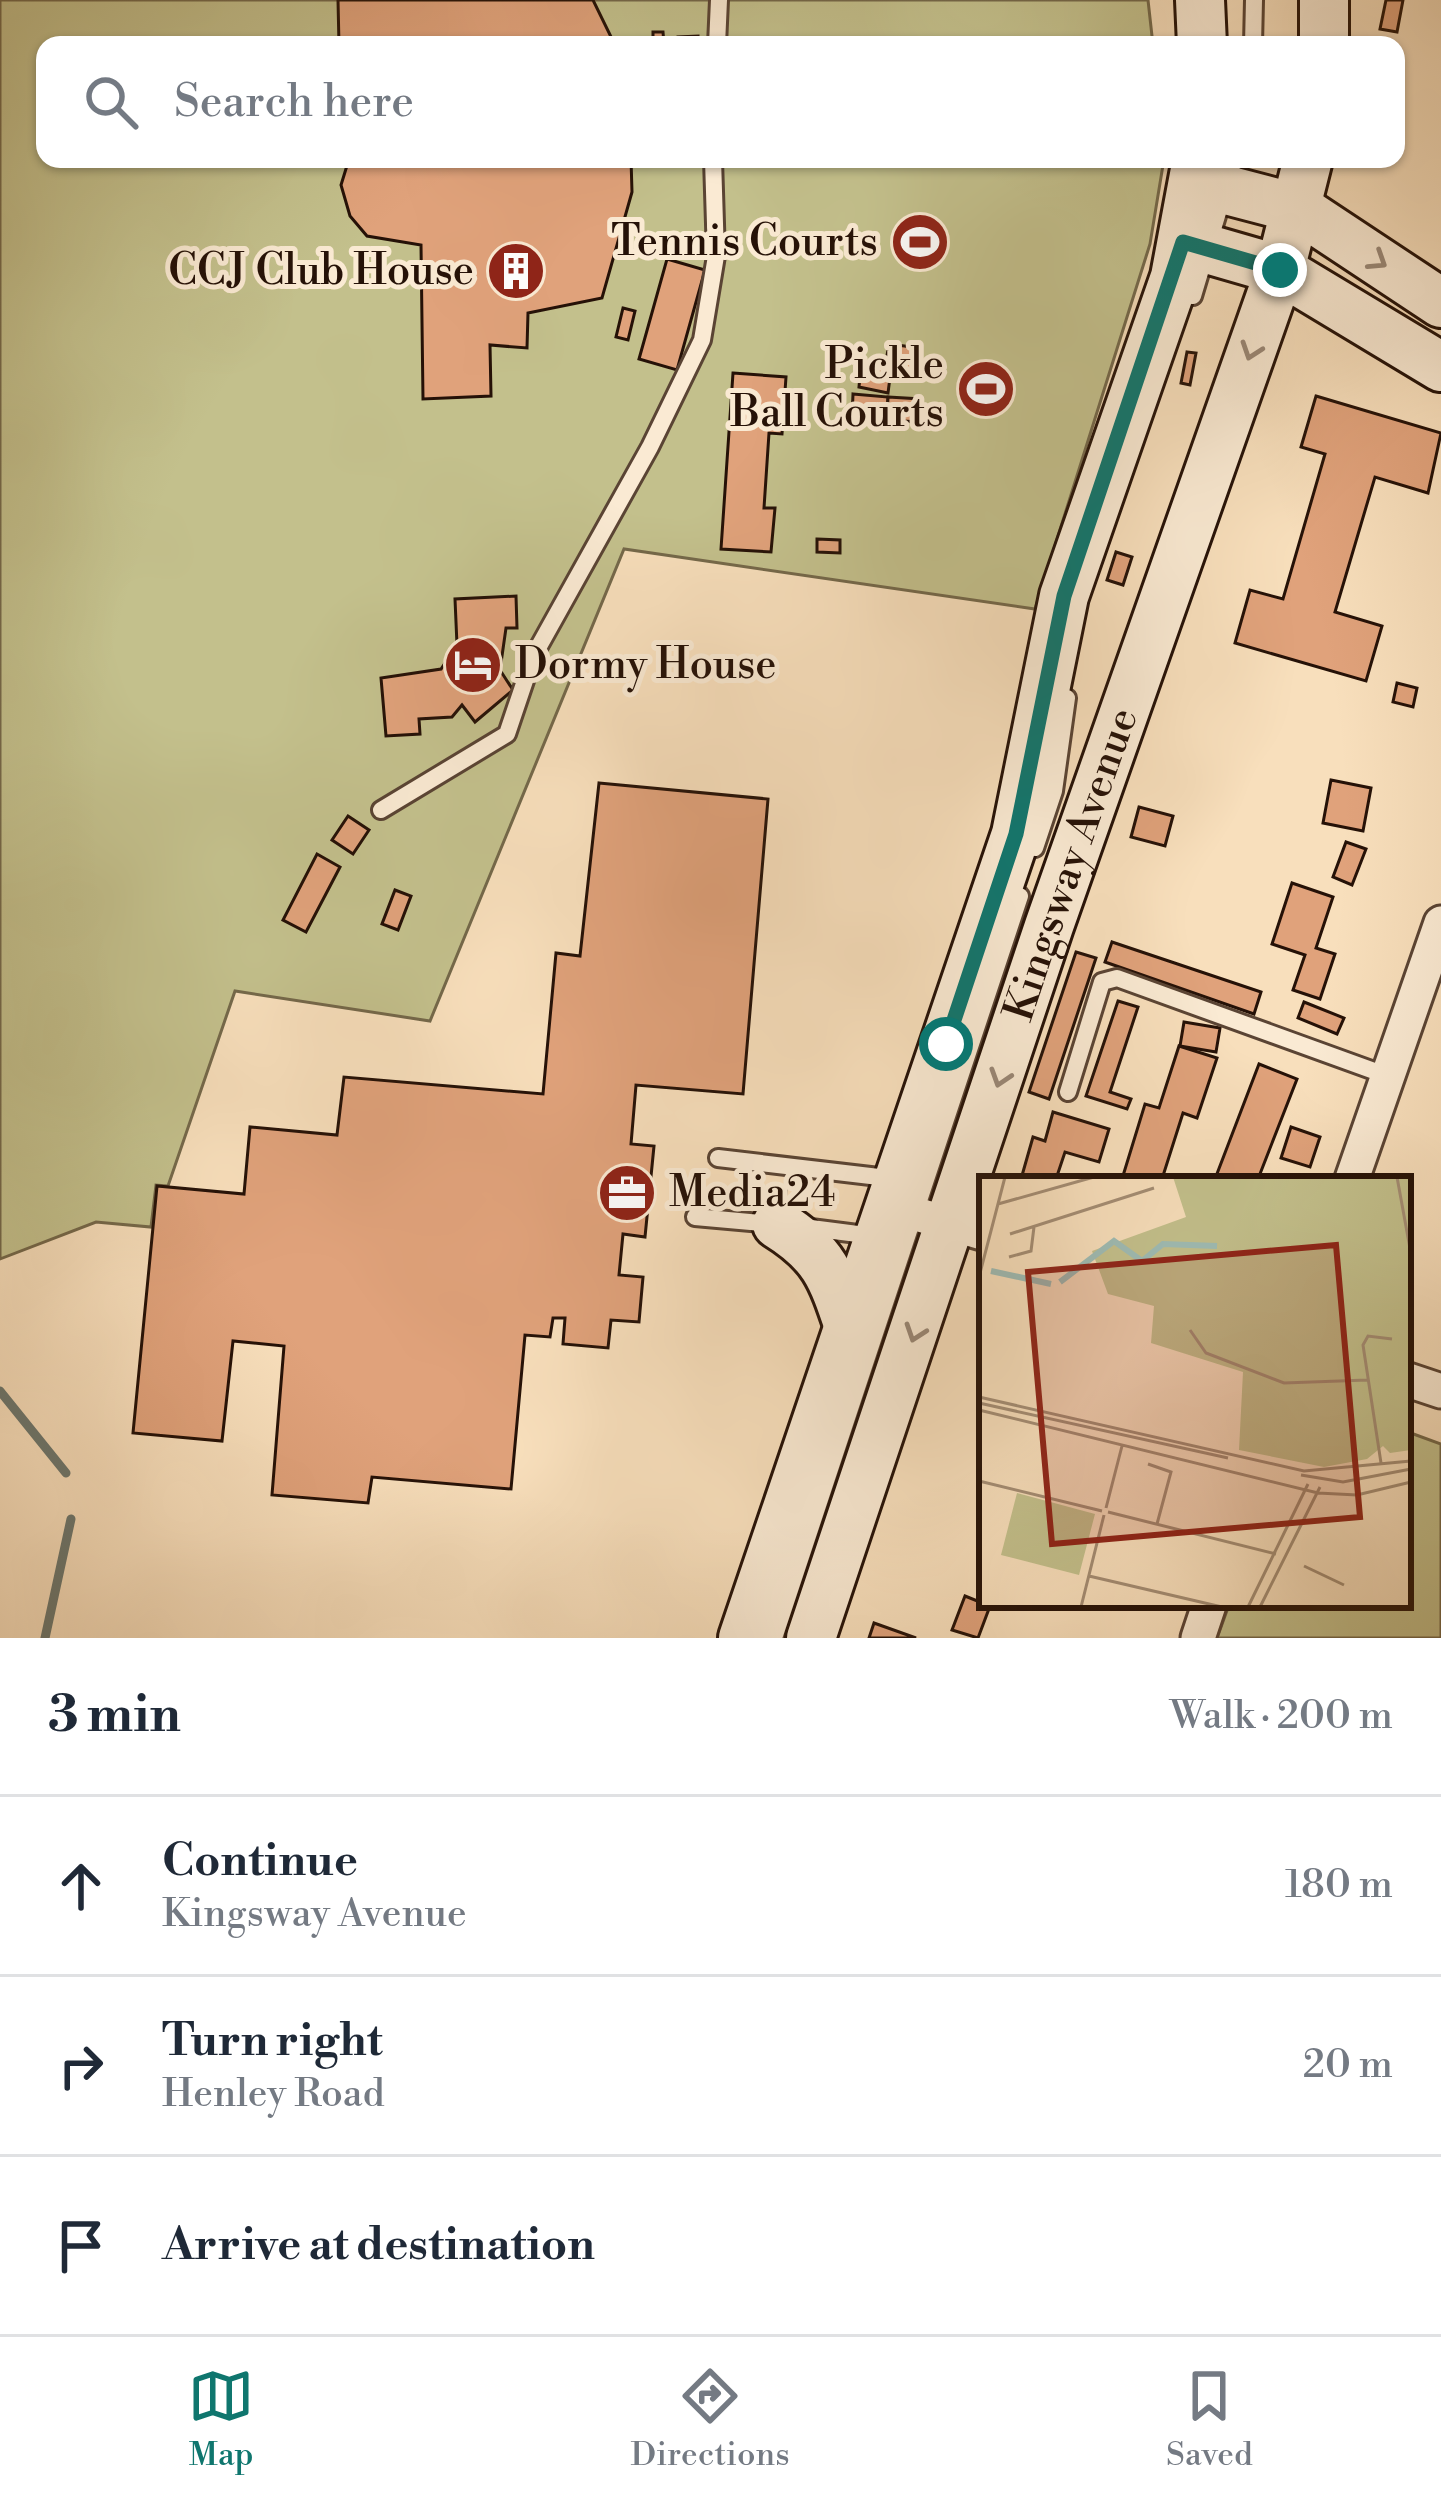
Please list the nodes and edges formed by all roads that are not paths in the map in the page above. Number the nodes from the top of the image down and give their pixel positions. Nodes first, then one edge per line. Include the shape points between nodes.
1 (719, 0) edge
2 (1201, 0) edge
3 (1254, 0) edge
4 (1324, 0) edge
5 (717, 36) edge
6 (1202, 36) edge
7 (1253, 36) edge
8 (1324, 36) edge
9 (713, 168) edge
10 (1306, 168) edge
11 (1214, 172) edge
12 (1298, 209) junction
13 (1196, 259) junction
14 (1280, 270) junction
15 (1441, 303) edge
16 (1189, 306) dead end
17 (1441, 367) edge
18 (1071, 675) dead end
19 (381, 811) dead end
20 (1032, 858) dead end
21 (1025, 880) dead end
22 (1441, 922) edge
23 (1388, 1076) junction
24 (1068, 1092) dead end
25 (718, 1158) dead end
26 (1353, 1176) edge
27 (919, 1215) edge
28 (695, 1217) dead end
29 (777, 1224) junction
30 (849, 1327) junction
31 (1411, 1380) edge
32 (1441, 1391) edge
33 (1208, 1608) edge
34 (743, 1638) edge
35 (774, 1638) edge
36 (812, 1638) edge
37 (1198, 1638) edge

1 - 5 lane
2 - 6 main road
3 - 7 lane
4 - 8 main road
9 - 19 lane via 716,256 702,340 533,657 507,734
10 - 12 main road, Kingsway Avenue
11 - 12 main road
11 - 13 main road, Kingsway Avenue
12 - 14 main road, Kingsway Avenue
12 -> 15 main road
13 - 14 main road
13 - 16 lane
13 - 27 main road, Kingsway Avenue via 1064,596 1016,834
14 - 17 main road
14 -> 27 main road, Kingsway Avenue via 1056,904
18 - 20 lane via 1054,791
21 - 27 lane
22 - 23 street
23 - 24 lane via 1118,978 1102,982
23 - 26 street
25 - 27 lane
27 - 29 lane
27 - 30 main road, Kingsway Avenue
27 - 35 lane
27 -> 36 main road, Kingsway Avenue
28 - 29 lane
29 - 30 main road via 812,1246
30 - 34 main road, Kingsway Avenue
31 - 32 street
33 - 37 street

